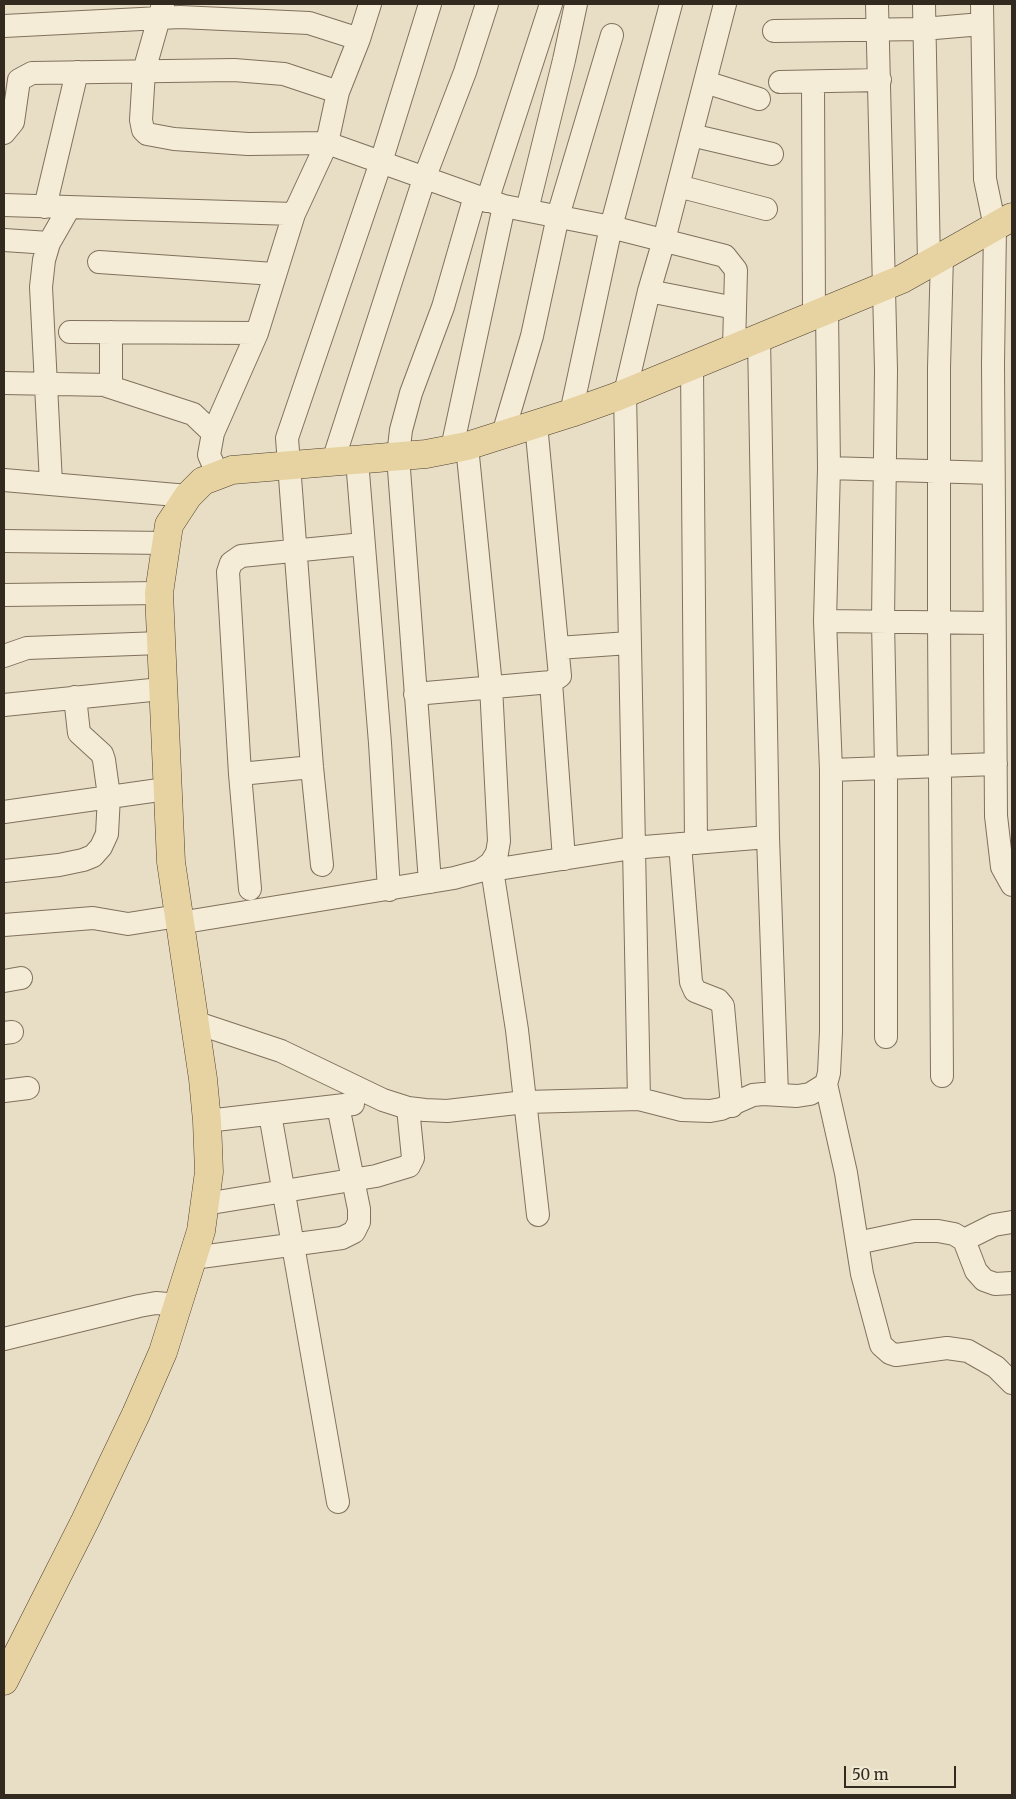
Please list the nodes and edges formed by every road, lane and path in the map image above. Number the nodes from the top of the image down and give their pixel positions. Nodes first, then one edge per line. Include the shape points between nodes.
1 (370, 4) edge
2 (430, 4) edge
3 (488, 4) edge
4 (551, 4) edge
5 (576, 4) edge
6 (671, 4) edge
7 (725, 4) edge
8 (877, 4) edge
9 (924, 4) edge
10 (162, 10) edge
11 (98, 13) edge
12 (982, 14) edge
13 (4, 26) edge
14 (878, 28) junction
15 (923, 29) junction
16 (774, 31) dead end
17 (612, 35) dead end
18 (359, 39) junction
19 (144, 71) junction
20 (77, 72) junction
21 (880, 80) junction
22 (704, 82) junction
23 (780, 82) dead end
24 (813, 82) junction
25 (338, 92) junction
26 (759, 98) dead end
27 (4, 133) edge
28 (691, 135) junction
29 (327, 142) junction
30 (772, 154) dead end
31 (380, 161) junction
32 (424, 179) junction
33 (678, 186) junction
34 (489, 201) junction
35 (4, 205) edge
36 (45, 207) junction
37 (69, 208) junction
38 (766, 209) dead end
39 (527, 210) junction
40 (294, 214) junction
41 (558, 216) junction
42 (1004, 222) edge
43 (611, 227) junction
44 (4, 240) edge
45 (664, 240) junction
46 (49, 243) junction
47 (935, 259) junction
48 (99, 262) dead end
49 (274, 274) junction
50 (885, 286) junction
51 (649, 292) junction
52 (735, 308) junction
53 (821, 313) junction
54 (70, 332) dead end
55 (111, 332) junction
56 (257, 332) junction
57 (759, 338) junction
58 (734, 348) junction
59 (692, 366) junction
60 (4, 383) edge
61 (47, 384) junction
62 (106, 386) junction
63 (625, 393) junction
64 (571, 413) junction
65 (536, 424) junction
66 (213, 433) junction
67 (503, 434) junction
68 (460, 447) junction
69 (398, 456) junction
70 (345, 461) junction
71 (289, 464) junction
72 (829, 468) junction
73 (885, 471) junction
74 (940, 473) junction
75 (993, 473) junction
76 (218, 475) junction
77 (4, 480) edge
78 (51, 483) junction
79 (188, 496) junction
80 (4, 541) edge
81 (166, 543) junction
82 (363, 544) junction
83 (296, 550) junction
84 (158, 593) junction
85 (4, 594) edge
86 (825, 621) junction
87 (883, 622) junction
88 (939, 622) junction
89 (993, 623) junction
90 (160, 643) junction
91 (629, 643) junction
92 (558, 648) junction
93 (4, 656) edge
94 (552, 682) junction
95 (491, 686) junction
96 (161, 688) junction
97 (415, 694) junction
98 (75, 697) junction
99 (4, 705) edge
100 (996, 764) junction
101 (941, 765) junction
102 (312, 767) junction
103 (886, 767) junction
104 (831, 770) junction
105 (240, 774) junction
106 (166, 788) junction
107 (109, 796) junction
108 (4, 812) edge
109 (768, 837) junction
110 (688, 844) junction
111 (632, 848) junction
112 (564, 858) junction
113 (322, 866) dead end
114 (491, 866) junction
115 (4, 871) edge
116 (430, 882) junction
117 (1012, 884) edge
118 (250, 889) dead end
119 (389, 890) junction
120 (178, 920) junction
121 (4, 925) edge
122 (194, 1022) junction
123 (886, 1038) dead end
124 (942, 1076) dead end
125 (826, 1084) junction
126 (28, 1088) dead end
127 (4, 1091) edge
128 (777, 1094) junction
129 (639, 1099) junction
130 (383, 1100) junction
131 (525, 1102) junction
132 (338, 1106) junction
133 (732, 1106) junction
134 (408, 1108) junction
135 (270, 1114) junction
136 (207, 1121) junction
137 (354, 1180) junction
138 (284, 1192) junction
139 (205, 1204) junction
140 (538, 1215) dead end
141 (1012, 1222) edge
142 (964, 1240) junction
143 (857, 1243) junction
144 (293, 1246) junction
145 (193, 1258) junction
146 (1012, 1283) edge
147 (179, 1305) junction
148 (4, 1339) edge
149 (1012, 1383) edge
150 (338, 1502) dead end
151 (4, 1681) edge

1 - 18 street
2 - 31 street
3 - 32 street
4 - 34 street
5 - 39 street
6 - 43 street
7 - 22 street
8 - 14 street
9 - 15 street
10 - 11 street
10 - 18 street via 309,23
10 - 19 street
11 - 13 street
12 - 15 street
12 - 42 street via 985,179
14 - 15 street
14 - 16 street
14 - 21 street
15 - 47 street
17 - 41 street
18 - 25 street
19 - 20 street
19 - 25 street via 234,70 284,74
19 - 29 street via 141,120 147,134 248,144
20 - 27 street via 32,73 22,77 13,122
20 - 36 street
21 - 24 street
21 - 50 street
22 - 26 street
22 - 28 street
23 - 24 street
24 - 53 street
25 - 29 street
28 - 30 street
28 - 33 street
29 - 31 street
29 - 40 street
31 - 32 street
31 - 71 street via 298,401 287,438
32 - 34 street
32 - 70 street
33 - 38 street
33 - 45 street
34 - 39 street
34 - 68 street
34 - 69 street via 443,307 411,393
35 - 36 street
36 - 37 street
37 - 40 street
37 - 46 street
39 - 41 street
40 - 49 street
41 - 43 street
41 - 67 street via 532,336
42 - 47 main road
42 - 75 street
43 - 45 street
43 - 64 street
44 - 46 street
45 - 51 street
45 - 52 street via 725,256 736,270
46 - 61 street via 41,286
47 - 50 main road
47 - 74 street
48 - 49 street
49 - 56 street
50 - 53 main road
50 - 73 street
51 - 52 street
51 - 63 street
52 - 58 street
53 - 57 main road
53 - 72 street
54 - 55 street
55 - 56 street
55 - 62 street via 111,379
56 - 66 street
57 - 58 main road
57 - 109 street
58 - 59 main road
59 - 63 main road
59 - 110 street
60 - 61 street
61 - 62 street
61 - 78 street
62 - 66 street via 193,414
63 - 64 main road
63 - 91 street
64 - 65 main road
65 - 67 main road
65 - 92 street
66 - 76 street via 209,455
67 - 68 main road
68 - 69 main road
68 - 95 street
69 - 70 main road
69 - 97 street
70 - 71 main road
70 - 82 street
71 - 76 main road via 232,470
71 - 83 street
72 - 73 street
72 - 86 street
73 - 74 street
73 - 87 street
74 - 75 street
74 - 88 street
75 - 89 street
76 - 79 main road via 203,481
77 - 78 street
78 - 79 street
79 - 81 main road via 170,525
80 - 81 street
81 - 84 main road
82 - 83 street
82 - 119 street
83 - 102 street
83 - 105 street via 241,556 231,562 228,572
84 - 85 street
84 - 90 main road
86 - 87 street
86 - 104 street
87 - 88 street
87 - 103 street
88 - 89 street
88 - 101 street
89 - 100 street
90 - 93 street via 26,648
90 - 96 main road
91 - 92 street
91 - 111 street
92 - 94 street via 560,676
94 - 95 street
94 - 112 street
95 - 97 street
95 - 114 street via 499,841
96 - 98 street
96 - 106 main road
97 - 116 street
98 - 99 street
98 - 107 street via 79,733 102,754
100 - 101 street
100 - 117 street via 999,846 1002,867
101 - 103 street
101 - 124 street
102 - 105 street
102 - 113 street
103 - 104 street
103 - 123 street
104 - 125 street via 831,1032
105 - 118 street
106 - 107 street
106 - 120 main road
107 - 108 street
107 - 115 street via 107,834 93,856 59,865
109 - 110 street
109 - 128 street
110 - 111 street
110 - 133 street via 691,982 695,991 718,1000 723,1006
111 - 112 street
111 - 129 street
112 - 114 street
114 - 116 street
114 - 131 street via 518,1030
116 - 119 street
119 - 120 street
120 - 121 street via 128,924 93,918
120 - 122 main road
122 - 130 street via 281,1051
122 - 136 main road
125 - 128 street via 810,1094
125 - 143 street via 846,1173
126 - 127 street
128 - 133 street via 753,1095
129 - 131 street
129 - 133 street via 682,1110 710,1111
130 - 132 street
130 - 134 street
131 - 134 street via 447,1111
131 - 140 street
132 - 135 street
132 - 137 street
134 - 137 street via 413,1158 409,1166 398,1172
135 - 136 street
135 - 138 street
136 - 139 main road via 209,1172
137 - 138 street
137 - 144 street via 359,1216 354,1232 342,1238
138 - 139 street
138 - 144 street
139 - 145 main road
141 - 142 street via 994,1225
142 - 143 street via 938,1230 914,1231
142 - 146 street via 976,1271 984,1280 995,1284
143 - 149 street via 875,1329 885,1350 896,1355 960,1349 982,1357
144 - 145 street
144 - 150 street
145 - 147 main road
147 - 148 street via 156,1303 139,1306
147 - 151 main road via 136,1414

